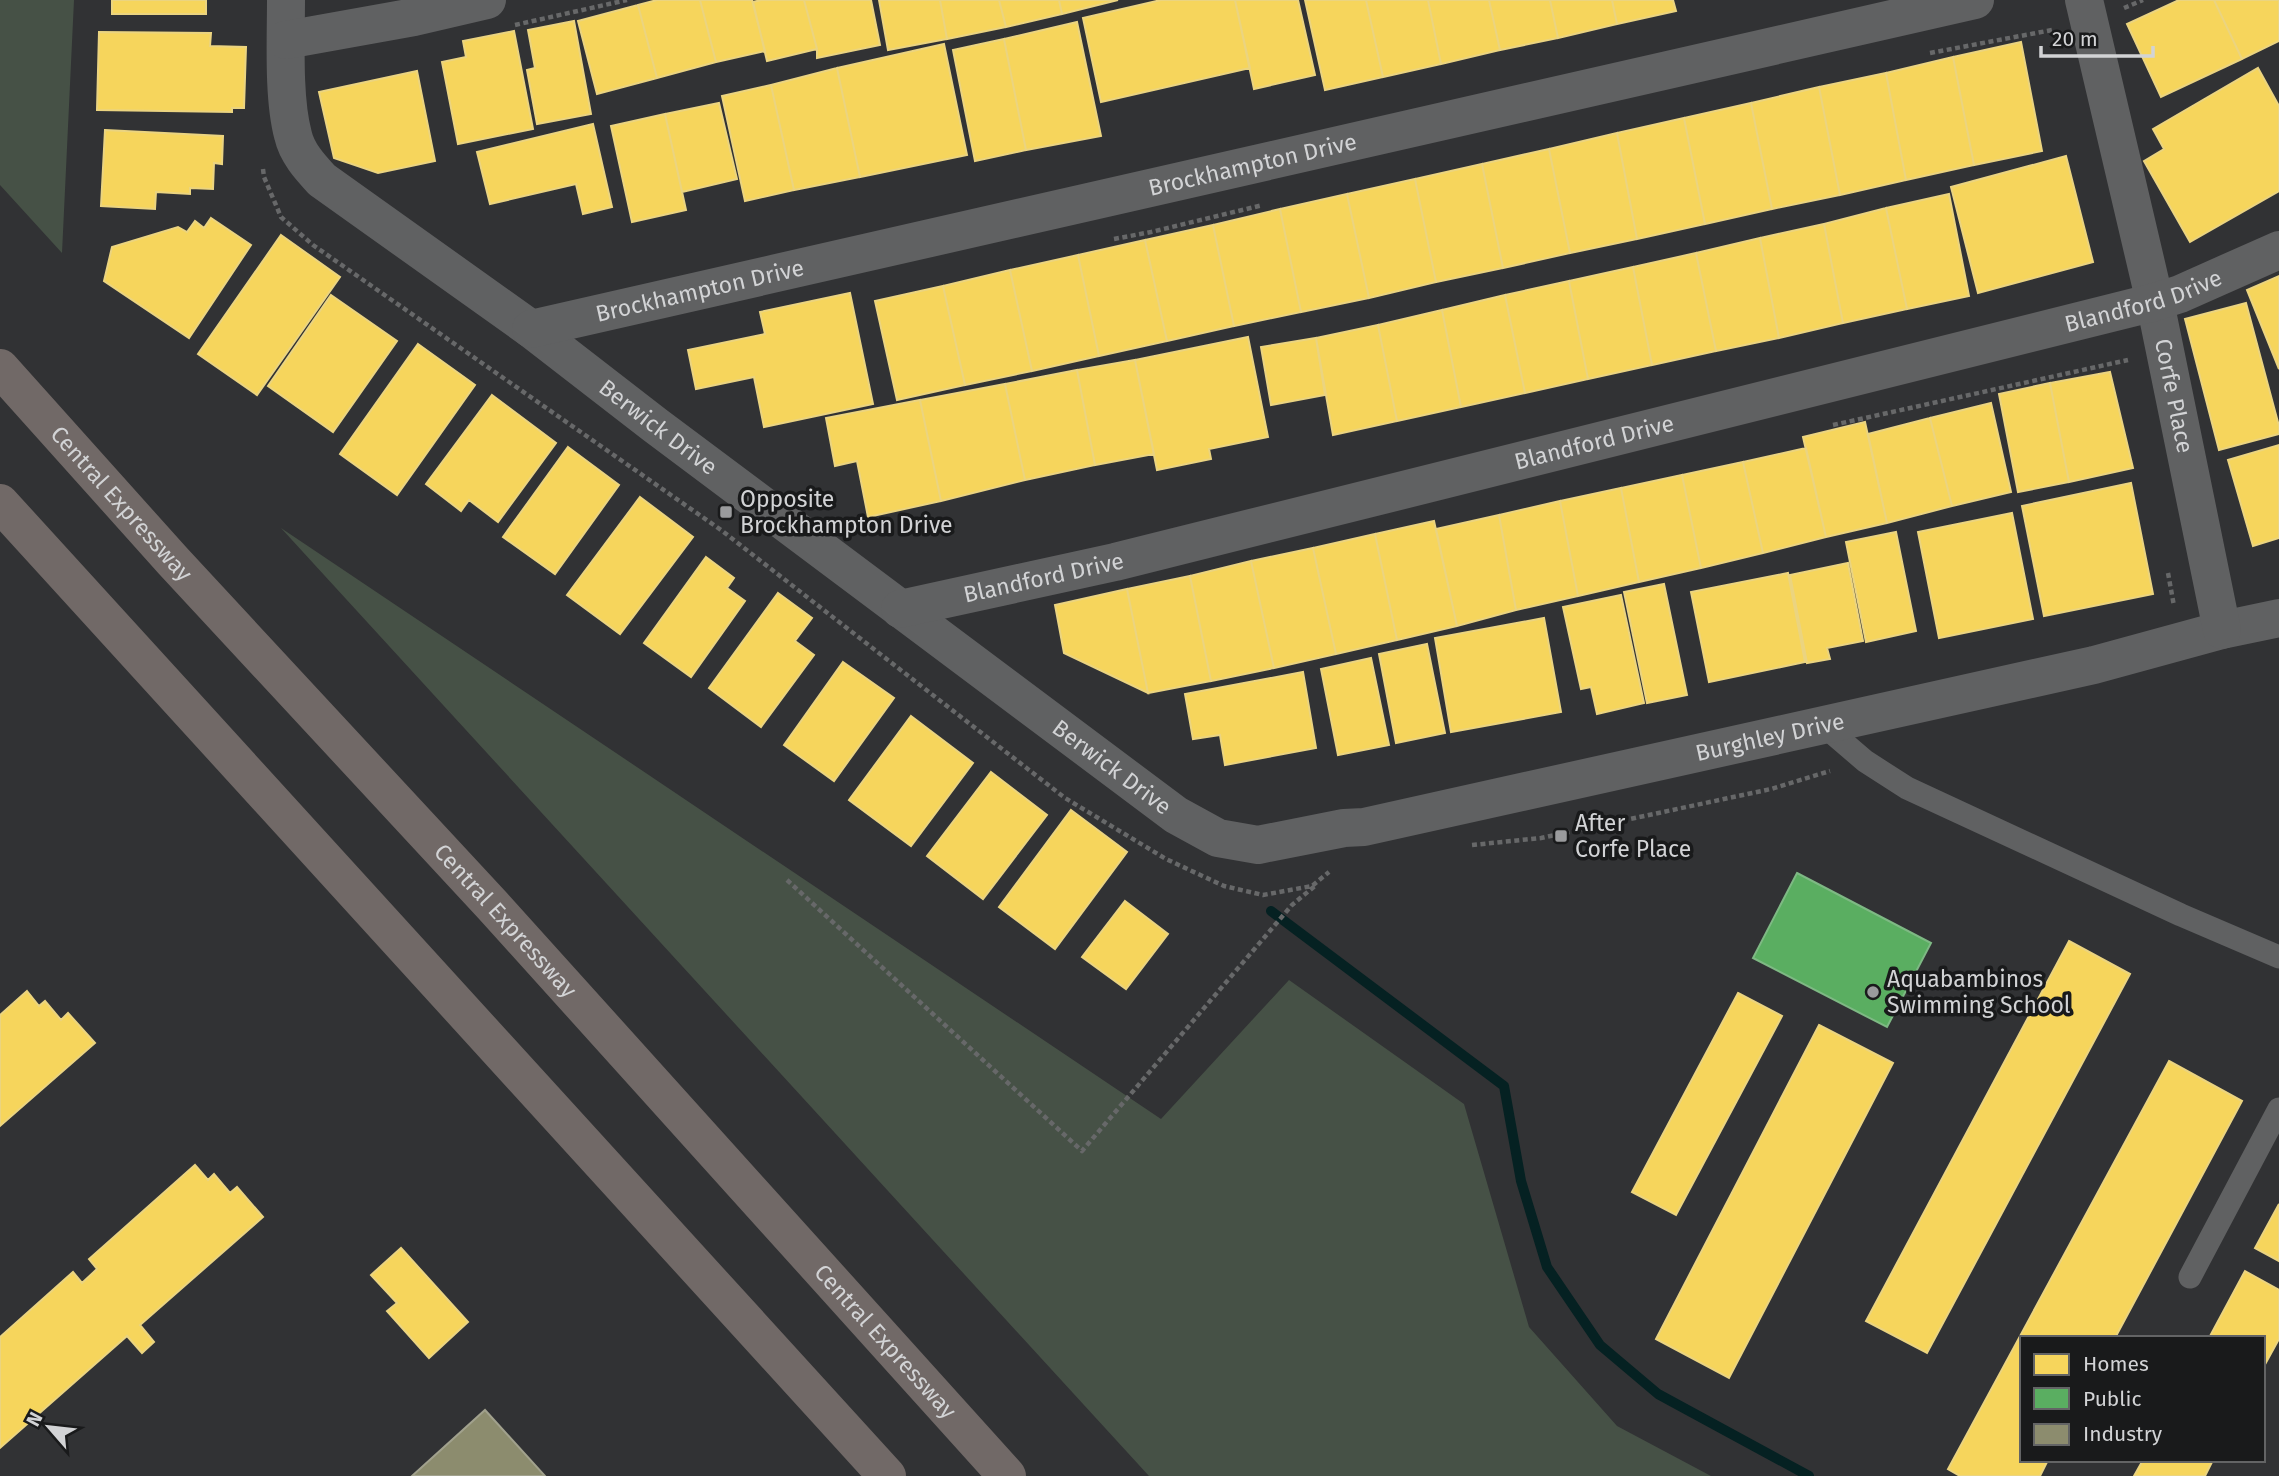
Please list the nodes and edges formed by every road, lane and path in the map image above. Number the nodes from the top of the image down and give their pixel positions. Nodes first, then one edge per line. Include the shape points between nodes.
1 (286, 0) edge
2 (487, 0) edge
3 (1975, 0) edge
4 (2084, 0) edge
5 (286, 40) junction
6 (263, 166) dead end
7 (2279, 250) edge
8 (2155, 302) junction
9 (531, 328) junction
10 (0, 368) edge
11 (0, 503) edge
12 (900, 609) junction
13 (2279, 618) edge
14 (2222, 630) junction
15 (1823, 725) junction
16 (1865, 761) junction
17 (1258, 845) joint
18 (1463, 846) dead end
19 (1337, 866) dead end
20 (787, 880) dead end
21 (1292, 905) dead end
22 (2279, 957) edge
23 (2279, 1109) edge
24 (2190, 1277) dead end
25 (887, 1476) edge
26 (1007, 1476) edge

1 - 5 street, Berwick Drive
2 - 5 street
3 - 9 street, Brockhampton Drive
4 - 8 street, Corfe Place
5 - 9 street, Berwick Drive via 288,107 293,137 306,163 322,180
6 - 19 path via 281,216 313,245 721,530 1065,798 1166,859 1224,886 1263,895 1312,886
7 - 8 street, Blandford Drive
8 - 12 street, Blandford Drive via 1115,562
8 - 14 street, Corfe Place
9 - 12 street, Berwick Drive
10 - 26 highway, Central Expressway
11 - 25 highway
12 - 17 street, Berwick Drive via 1176,815 1218,838
13 - 14 street, Burghley Drive
14 - 15 street, Burghley Drive via 2094,666
15 - 16 lane
15 - 17 street, Burghley Drive via 1364,827
16 - 18 path via 1770,789 1541,838
16 - 22 lane via 1908,788
20 - 21 path via 1082,1151
23 - 24 lane

